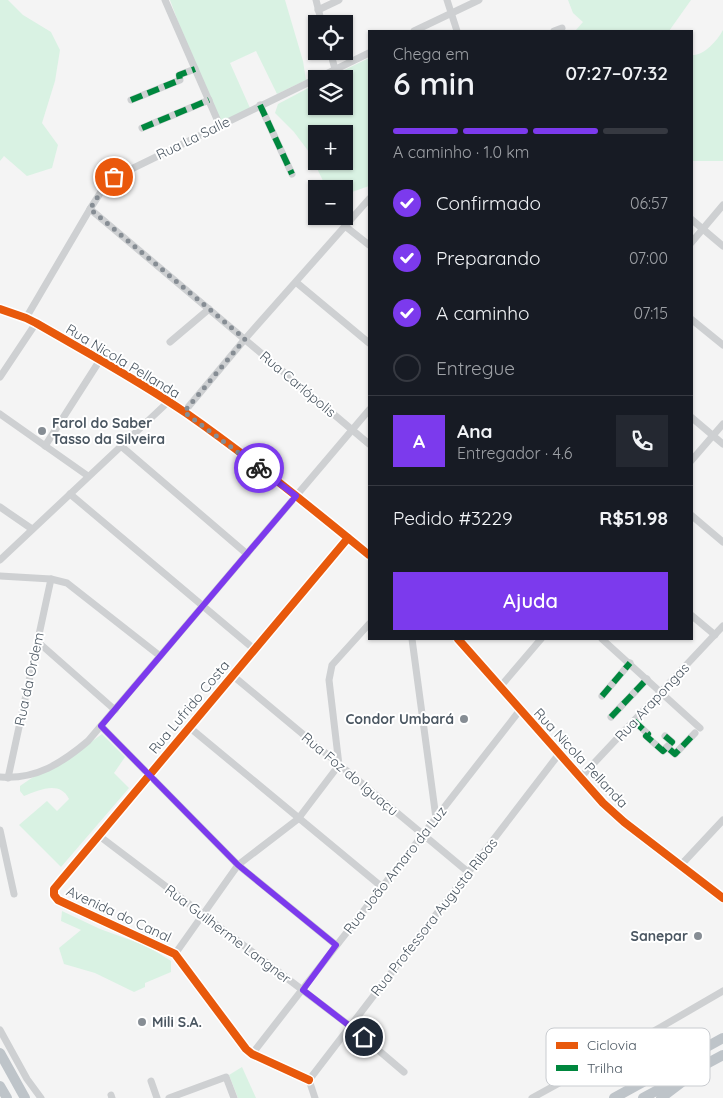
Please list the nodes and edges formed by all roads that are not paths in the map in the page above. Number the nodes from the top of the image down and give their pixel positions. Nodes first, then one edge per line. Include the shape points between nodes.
1 (165, 0) edge
2 (316, 0) edge
3 (339, 0) edge
4 (447, 0) edge
5 (479, 0) edge
6 (318, 10) junction
7 (451, 14) junction
8 (319, 15) edge
9 (562, 28) dead end
10 (416, 30) edge
11 (457, 30) edge
12 (557, 30) edge
13 (368, 53) edge
14 (332, 60) edge
15 (195, 69) junction
16 (335, 69) junction
17 (131, 100) dead end
18 (208, 100) junction
19 (260, 105) junction
20 (220, 126) junction
21 (142, 128) dead end
22 (292, 174) dead end
23 (368, 200) edge
24 (723, 205) edge
25 (90, 209) junction
26 (693, 221) edge
27 (345, 226) junction
28 (703, 229) junction
29 (693, 241) edge
30 (368, 244) edge
31 (723, 246) edge
32 (296, 282) junction
33 (0, 309) edge
34 (209, 309) junction
35 (26, 318) junction
36 (693, 321) edge
37 (36, 323) junction
38 (245, 339) junction
39 (170, 342) dead end
40 (368, 342) edge
41 (723, 345) edge
42 (100, 360) junction
43 (0, 377) edge
44 (168, 402) junction
45 (368, 411) edge
46 (184, 412) junction
47 (0, 414) edge
48 (693, 419) edge
49 (723, 424) edge
50 (352, 430) junction
51 (713, 435) junction
52 (368, 443) edge
53 (723, 444) edge
54 (45, 446) junction
55 (120, 446) junction
56 (693, 459) edge
57 (88, 476) junction
58 (70, 494) junction
59 (296, 496) junction
60 (0, 507) edge
61 (693, 517) edge
62 (32, 529) junction
63 (348, 538) junction
64 (723, 542) edge
65 (247, 554) junction
66 (368, 554) edge
67 (0, 560) edge
68 (0, 576) edge
69 (51, 579) junction
70 (204, 605) junction
71 (693, 617) edge
72 (368, 625) edge
73 (723, 626) edge
74 (715, 635) junction
75 (412, 640) edge
76 (459, 640) edge
77 (540, 640) edge
78 (603, 640) edge
79 (38, 642) junction
80 (254, 649) junction
81 (160, 656) junction
82 (630, 663) junction
83 (232, 675) junction
84 (647, 679) junction
85 (500, 687) junction
86 (661, 692) junction
87 (602, 696) dead end
88 (114, 710) junction
89 (520, 710) junction
90 (611, 717) dead end
91 (634, 721) junction
92 (101, 726) junction
93 (189, 727) junction
94 (665, 736) dead end
95 (667, 747) junction
96 (559, 754) junction
97 (339, 765) junction
98 (150, 774) junction
99 (4, 778) edge
100 (580, 778) junction
101 (436, 818) junction
102 (298, 819) junction
103 (723, 820) edge
104 (0, 830) edge
105 (98, 835) junction
106 (423, 835) junction
107 (238, 865) junction
108 (680, 866) junction
109 (468, 872) junction
110 (10, 877) junction
111 (0, 878) edge
112 (382, 887) junction
113 (14, 894) dead end
114 (54, 895) joint
115 (723, 898) edge
116 (203, 914) junction
117 (336, 945) junction
118 (175, 954) junction
119 (303, 990) junction
120 (723, 991) edge
121 (350, 1026) junction
122 (659, 1028) edge
123 (0, 1030) edge
124 (723, 1038) edge
125 (710, 1045) edge
126 (0, 1054) edge
127 (252, 1054) junction
128 (723, 1055) edge
129 (710, 1061) edge
130 (6, 1065) junction
131 (404, 1072) dead end
132 (309, 1080) junction
133 (151, 1081) dead end
134 (0, 1086) edge
135 (554, 1086) edge
136 (636, 1086) edge
137 (665, 1086) edge
138 (677, 1086) edge
139 (7, 1098) edge
140 (24, 1098) edge
141 (32, 1098) edge
142 (41, 1098) edge
143 (157, 1098) edge
144 (169, 1098) edge
145 (234, 1098) edge
146 (315, 1098) edge
147 (532, 1098) edge
148 (614, 1098) edge
149 (643, 1098) edge
150 (661, 1098) edge

1 - 15 street
2 - 6 street
3 - 6 street
4 - 7 street
5 - 7 street
6 - 8 street
7 - 10 street
7 - 11 street
9 - 12 street
13 - 16 street, Rua La Salle
14 - 16 street
15 - 17 street via 179,75 180,80
15 - 18 street
16 - 19 street, Rua La Salle
18 - 20 street
18 - 21 street
19 - 20 street, Rua La Salle
19 - 22 street
20 - 25 street, Rua La Salle via 114,177
23 - 27 street
24 - 28 street
25 - 34 street, Rua Carlópolis
25 - 35 street, Rua La Salle
26 - 28 street
27 - 30 street
27 - 32 street
28 - 29 street
28 - 31 street
32 - 38 street
32 - 40 street
33 - 35 main road, Rua Nicola Pellanda
34 - 38 street, Rua Carlópolis
34 - 39 street
35 - 37 main road, Rua Nicola Pellanda
36 - 41 street
37 - 42 main road, Rua Nicola Pellanda
37 - 43 street
38 - 46 street
38 - 50 street, Rua Carlópolis
42 - 44 main road, Rua Nicola Pellanda
42 - 54 street
44 - 46 main road, Rua Nicola Pellanda
44 - 55 street
45 - 50 street
46 - 59 main road, Rua Nicola Pellanda
47 - 54 street
48 - 51 street
49 - 51 street
50 - 52 street, Rua Carlópolis
50 - 59 street
51 - 53 street
51 - 56 street
54 - 57 street
55 - 57 street
55 - 65 street
57 - 58 street
58 - 62 street
58 - 70 street
59 - 63 main road, Rua Nicola Pellanda
59 - 65 street
60 - 62 street
61 - 64 street
62 - 67 street
63 - 66 main road, Rua Nicola Pellanda
63 - 80 street, Rua Lufrido Costa
65 - 70 street
68 - 69 street
69 - 79 street, Rua da Ordem
69 - 81 street via 67,583
70 - 80 street
70 - 81 street
71 - 74 street
72 - 97 street via 332,665 330,673
73 - 74 street, Rua Arapongas
74 - 86 street, Rua Arapongas
75 - 101 street
76 - 85 main road, Rua Nicola Pellanda
77 - 85 street
78 - 82 street
79 - 88 street
79 - 99 street, Rua da Ordem
80 - 83 street, Rua Lufrido Costa
81 - 88 street
82 - 84 street
82 - 87 street
83 - 93 street, Rua Lufrido Costa
83 - 97 street, Rua Foz do Iguaçu
84 - 86 street
84 - 90 street
85 - 89 main road, Rua Nicola Pellanda
86 - 91 street, Rua Arapongas
86 - 95 street via 697,731 675,754
88 - 92 street
89 - 96 main road, Rua Nicola Pellanda
89 - 101 street, Rua João Amaro da Luz
91 - 95 street via 663,751
91 - 100 street, Rua Arapongas
92 - 98 street
92 - 99 street via 88,741 60,762 34,775
93 - 98 street, Rua Lufrido Costa
93 - 102 street
94 - 95 street via 672,742
96 - 100 main road, Rua Nicola Pellanda
96 - 109 street, Rua Professora Augusta Ribas
97 - 102 street
97 - 106 street, Rua Foz do Iguaçu
98 - 105 street, Rua Lufrido Costa
98 - 107 street
100 - 108 main road, Rua Nicola Pellanda via 615,814
101 - 106 street, Rua João Amaro da Luz
102 - 107 street
102 - 112 street
103 - 108 street
104 - 110 street
105 - 114 street, Rua Lufrido Costa via 54,889
105 - 116 street, Rua Guilherme Langner
106 - 109 street, Rua Foz do Iguaçu
106 - 112 street, Rua João Amaro da Luz
107 - 116 street
107 - 117 street
108 - 115 main road, Rua Nicola Pellanda
109 - 121 street, Rua Professora Augusta Ribas
110 - 111 street
110 - 113 street
112 - 117 street, Rua João Amaro da Luz
114 - 118 street, Avenida do Canal via 58,900
116 - 118 street
116 - 119 street, Rua Guilherme Langner
117 - 119 street, Rua João Amaro da Luz
118 - 127 street
119 - 121 street, Rua Guilherme Langner
119 - 127 street, Rua João Amaro da Luz
120 - 122 street
121 - 131 street, Rua Guilherme Langner
121 - 132 street, Rua Professora Augusta Ribas
123 - 142 street
124 - 125 highway
126 - 130 highway
127 - 132 street
128 - 129 highway
130 - 140 highway
130 - 141 highway
132 - 146 street
133 - 143 street
134 - 139 highway
135 - 147 street
136 - 148 highway
137 - 149 highway
138 - 150 highway
144 - 145 street via 226,1077

